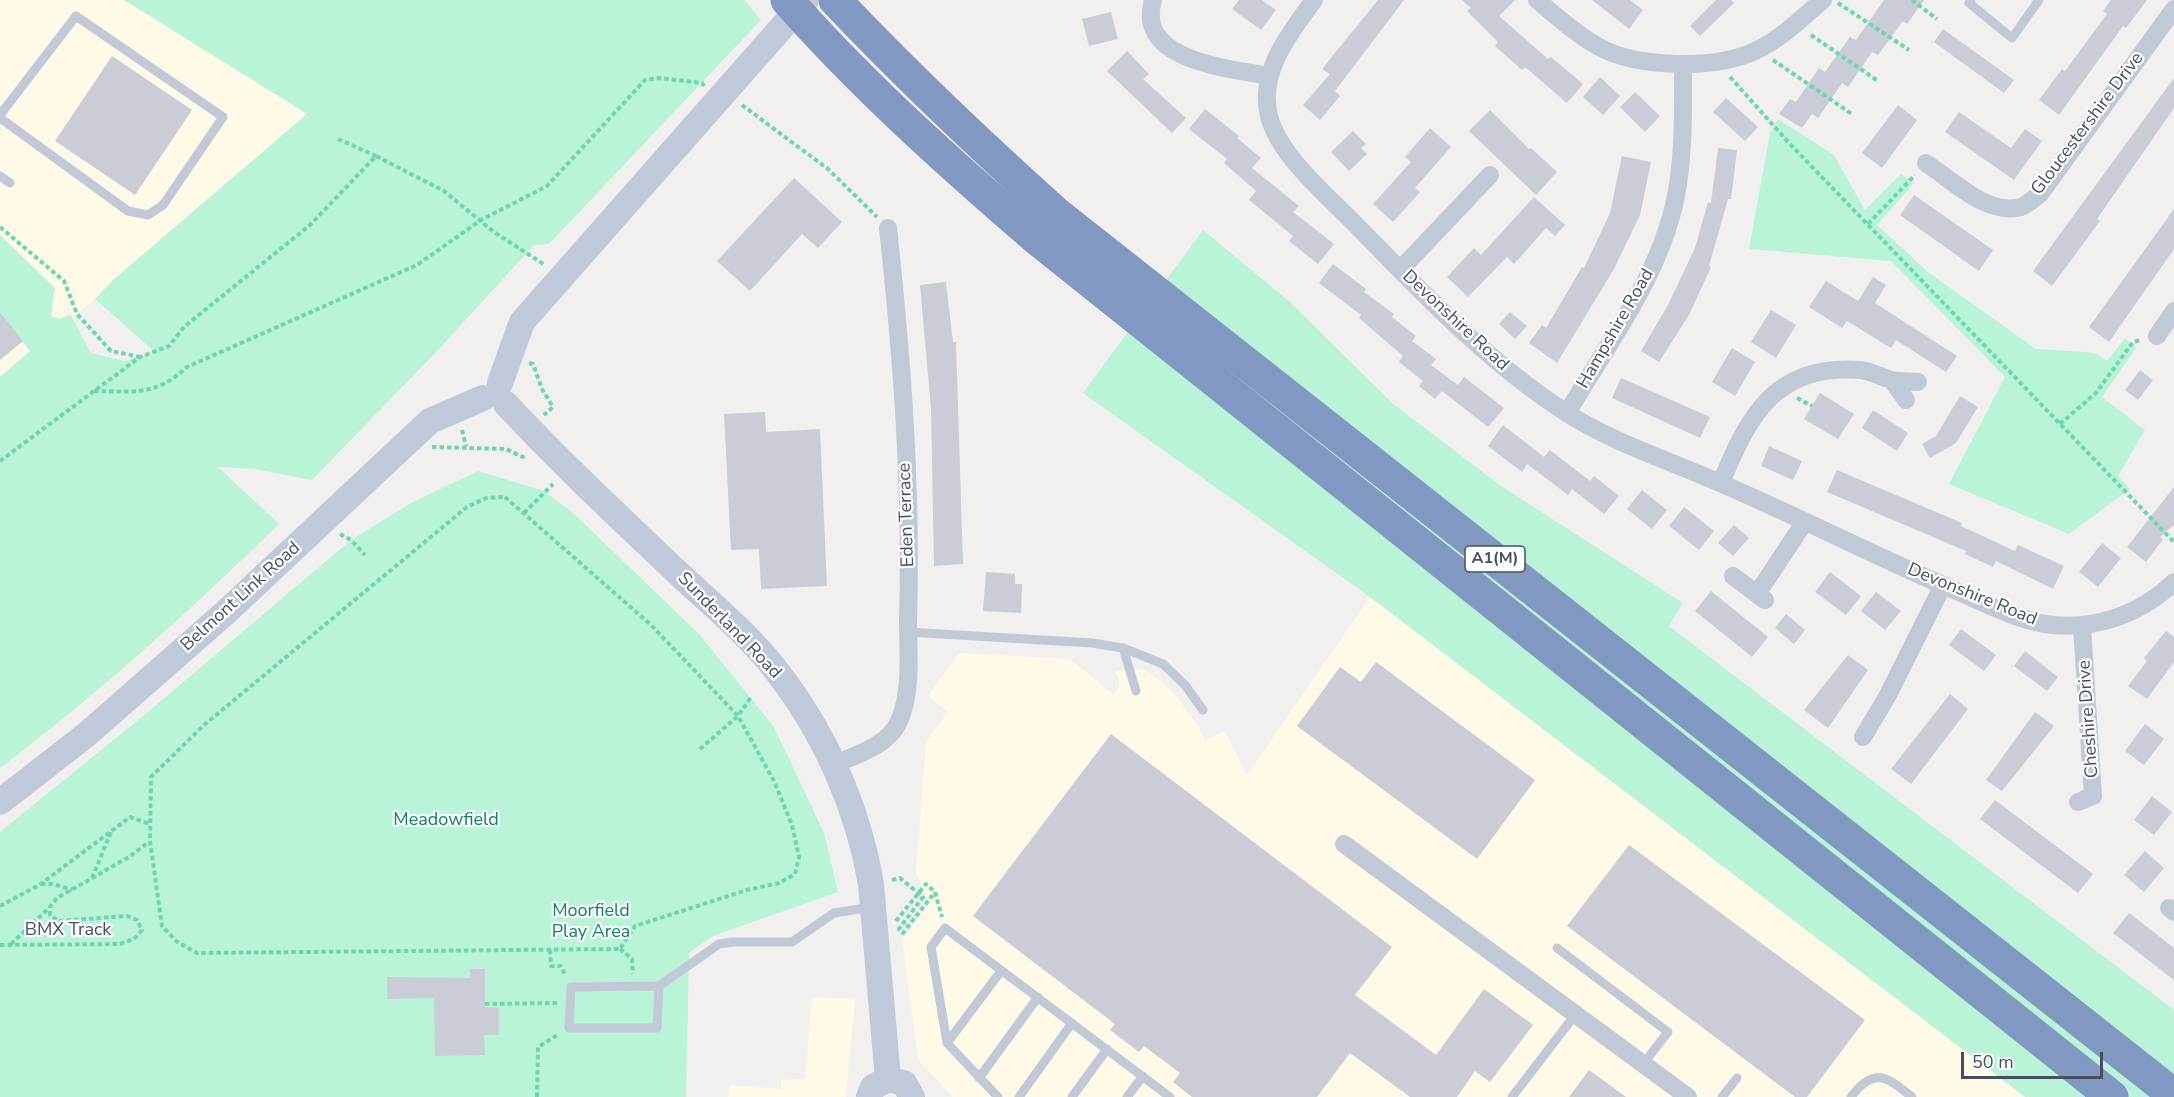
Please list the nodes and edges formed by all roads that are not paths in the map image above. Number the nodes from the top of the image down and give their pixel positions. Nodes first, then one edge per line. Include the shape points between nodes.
1 (787, 0) edge
2 (806, 0) edge
3 (835, 0) edge
4 (1153, 0) edge
5 (1314, 0) edge
6 (1537, 0) edge
7 (1823, 0) edge
8 (1971, 0) edge
9 (2039, 0) edge
10 (2174, 9) edge
11 (1683, 65) junction
12 (1269, 76) junction
13 (0, 117) edge
14 (1926, 163) road end
15 (1490, 175) dead end
16 (0, 176) edge
17 (10, 183) dead end
18 (888, 228) road end
19 (1400, 270) junction
20 (2174, 311) edge
21 (2157, 336) road end
22 (1892, 380) junction
23 (1918, 382) dead end
24 (496, 395) junction
25 (1906, 400) dead end
26 (1567, 413) junction
27 (1721, 483) junction
28 (1804, 523) junction
29 (1733, 576) dead end
30 (2174, 582) edge
31 (1943, 585) junction
32 (2082, 626) junction
33 (908, 632) junction
34 (1124, 648) junction
35 (1136, 691) dead end
36 (1203, 710) dead end
37 (1863, 737) dead end
38 (834, 764) junction
39 (0, 802) edge
40 (2078, 802) dead end
41 (1344, 844) dead end
42 (872, 895) junction
43 (1557, 948) dead end
44 (1001, 971) junction
45 (659, 986) junction
46 (1038, 997) junction
47 (1575, 1015) junction
48 (1072, 1023) junction
49 (947, 1043) junction
50 (1107, 1049) junction
51 (1643, 1064) junction
52 (1143, 1077) junction
53 (979, 1078) junction
54 (1737, 1078) dead end
55 (888, 1079) junction
56 (2174, 1095) edge
57 (868, 1097) edge
58 (912, 1097) edge
59 (998, 1097) edge
60 (1019, 1097) edge
61 (1072, 1097) edge
62 (1127, 1097) edge
63 (1170, 1097) edge
64 (1512, 1097) edge
65 (1688, 1097) edge
66 (1722, 1097) edge
67 (1851, 1097) edge
68 (1912, 1097) edge
69 (2112, 1097) edge

1 - 69 highway, A1(M) via 877,94 1036,238
2 - 24 street via 522,322
3 - 56 highway, A1(M) via 978,144 1058,214
4 - 12 street via 1152,25 1166,47 1184,58
5 - 12 street, Devonshire Road via 1277,55
6 - 11 street via 1571,29 1602,48 1635,58
7 - 11 street via 1758,50 1718,63
8 - 9 lane via 1969,3 2013,38
10 - 14 street, Gloucestershire Drive via 2040,194 2022,207 2004,209 1987,204
11 - 26 street, Hampshire Road via 1678,185 1667,230 1646,281
12 - 19 street, Devonshire Road via 1269,116 1282,144
13 - 13 lane via 128,210 148,214 163,205 224,117 76,16
15 - 19 street
16 - 17 lane
18 - 33 street, Eden Terrace via 902,377 910,571
19 - 26 street, Devonshire Road via 1472,342
20 - 21 street
22 - 23 street
22 - 25 street
22 - 27 street via 1864,370 1833,369 1810,373 1788,383 1764,403 1746,426
24 - 38 street, Sunderland Road via 775,669
24 - 39 street, Belmont Link Road via 430,421 225,613 86,735
26 - 27 street, Devonshire Road via 1635,449
27 - 28 street, Devonshire Road
28 - 29 street via 1761,597
28 - 31 street, Devonshire Road
30 - 32 street, Devonshire Road via 2137,610
31 - 32 street, Devonshire Road via 2044,624
31 - 37 street
32 - 40 street, Cheshire Drive via 2093,796
33 - 34 lane
33 - 38 street, Eden Terrace via 906,689 901,718 894,731 877,744
34 - 35 lane
34 - 36 lane via 1163,664
38 - 42 street, Sunderland Road via 852,812
41 - 47 street
42 - 45 lane via 834,913 792,942 719,944
42 - 55 street, Sunderland Road
43 - 51 lane via 1668,1032
44 - 46 lane
44 - 49 lane
44 - 49 lane via 945,928 931,947
45 - 45 lane via 571,987 569,1028 657,1029
46 - 48 lane
46 - 53 lane
47 - 51 street
47 - 64 lane
48 - 50 lane
48 - 60 lane
49 - 53 lane
50 - 52 lane
50 - 61 lane
51 - 65 street
52 - 62 lane
52 - 63 lane
53 - 59 lane
54 - 66 lane
55 - 57 street via 873,1087
55 - 58 street via 904,1083
67 - 68 lane via 1871,1078 1882,1077

